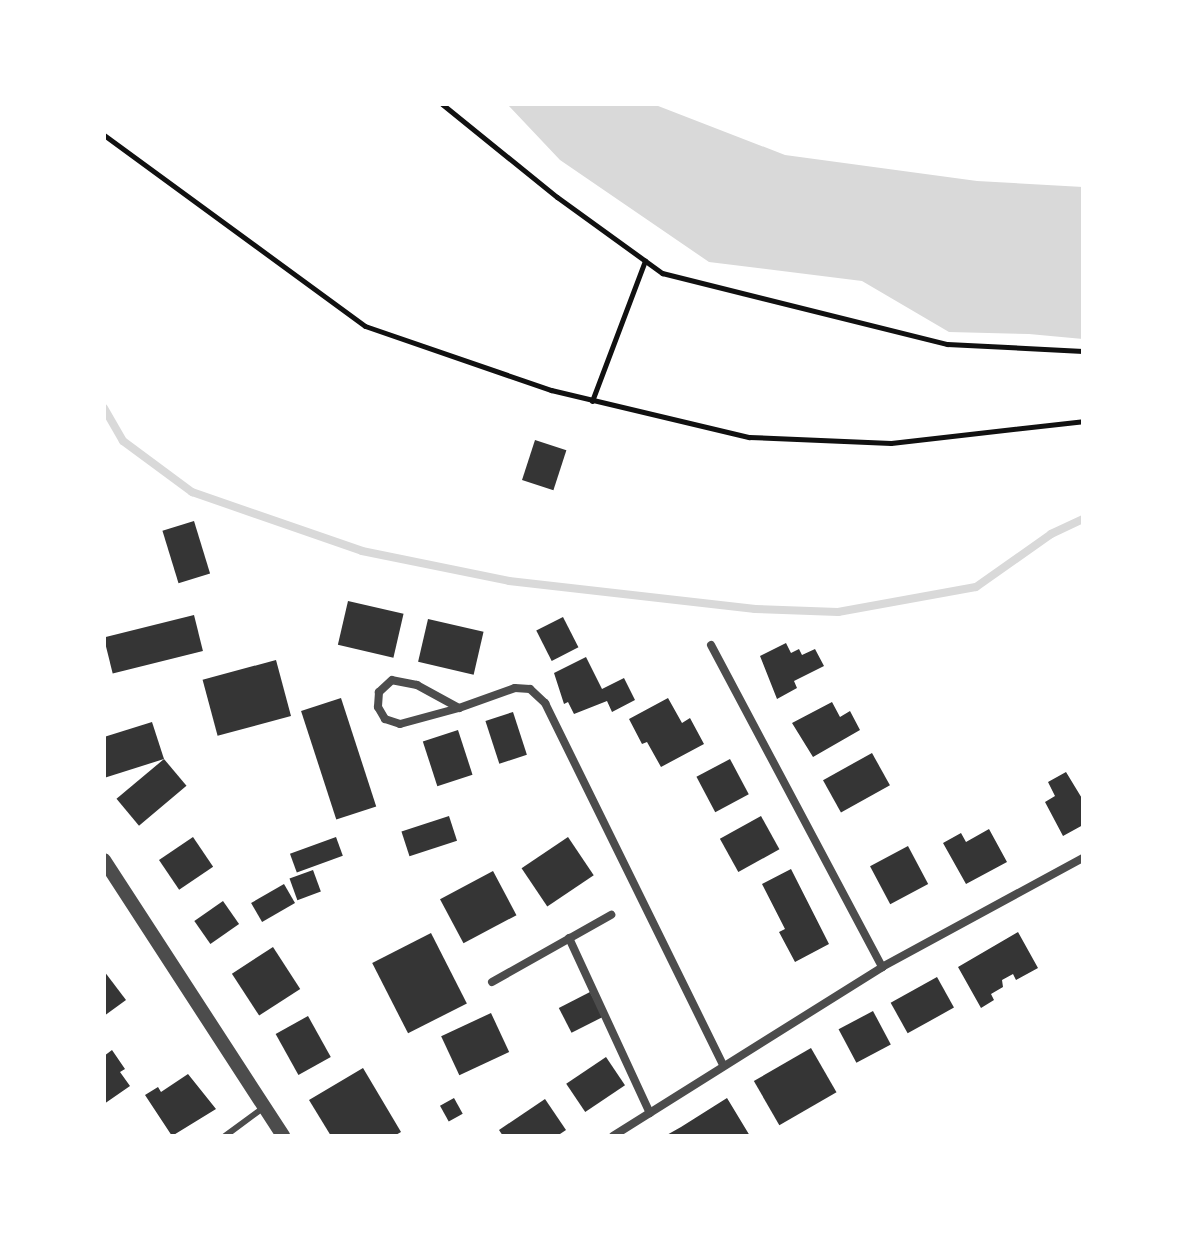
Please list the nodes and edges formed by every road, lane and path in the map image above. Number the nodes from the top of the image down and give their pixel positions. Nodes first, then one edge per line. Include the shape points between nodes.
1 (442, 104) edge
2 (104, 135) edge
3 (645, 261) junction
4 (1083, 351) edge
5 (592, 401) junction
6 (1083, 421) edge
7 (711, 645) dead end
8 (459, 708) junction
9 (1083, 858) edge
10 (105, 864) edge
11 (611, 915) dead end
12 (569, 938) junction
13 (882, 967) junction
14 (492, 982) dead end
15 (723, 1064) junction
16 (263, 1108) junction
17 (650, 1113) junction
18 (225, 1136) edge
19 (283, 1136) edge
20 (613, 1136) edge

1 - 3 path
2 - 5 path via 365,326
3 - 4 path via 662,273 947,344
3 - 5 path
5 - 6 path via 749,437 875,443
7 - 13 street
8 - 8 street via 400,724 385,719 378,707 379,692 392,680 417,685
8 - 15 street via 515,688 530,689 545,703
9 - 13 street
10 - 16 street
11 - 12 street
12 - 14 street
12 - 17 street
13 - 15 street
15 - 17 street
16 - 18 lane
16 - 19 street
17 - 20 street

